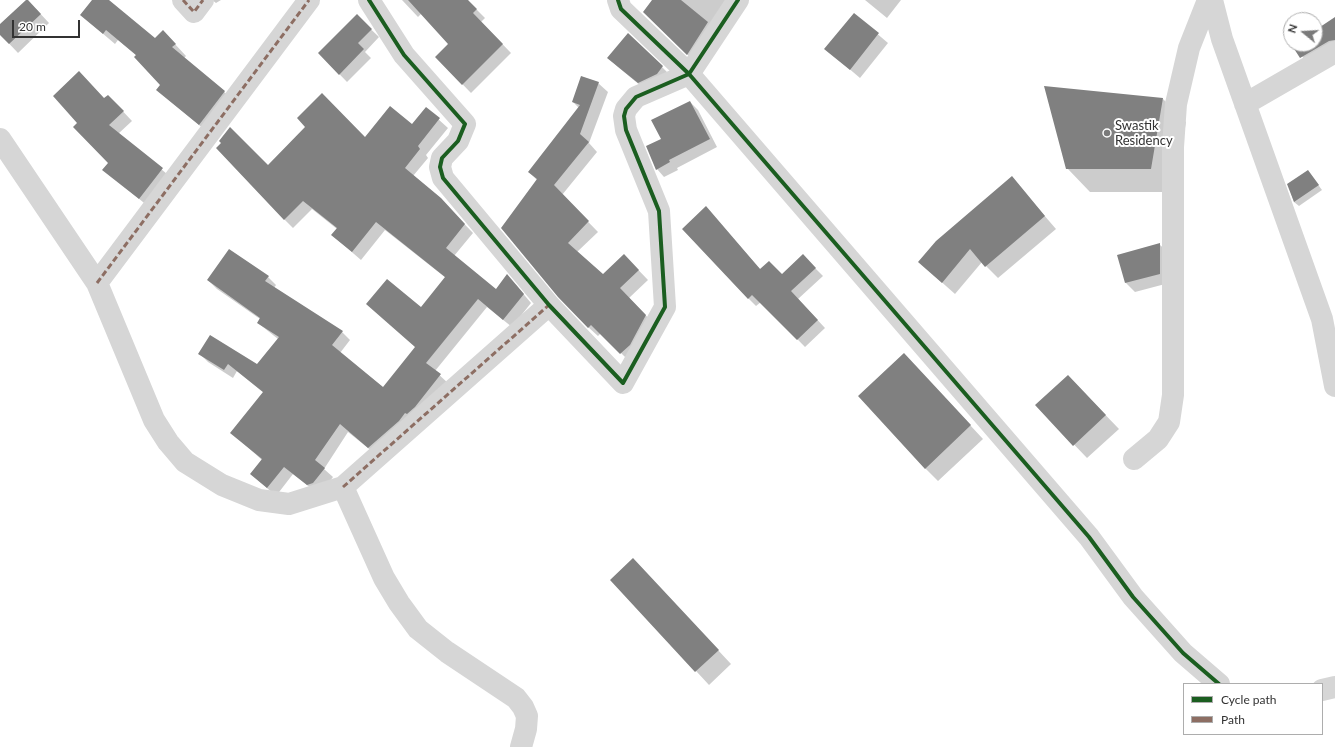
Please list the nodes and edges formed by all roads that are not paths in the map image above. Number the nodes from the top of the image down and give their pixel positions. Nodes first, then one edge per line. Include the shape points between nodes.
1 (183, 0) edge
2 (203, 0) edge
3 (309, 0) edge
4 (369, 0) edge
5 (618, 0) edge
6 (738, 0) edge
7 (1208, 0) edge
8 (1212, 0) edge
9 (1335, 52) edge
10 (689, 74) junction
11 (1245, 104) junction
12 (0, 139) edge
13 (97, 283) junction
14 (549, 304) junction
15 (1335, 386) edge
16 (1134, 459) dead end
17 (343, 487) junction
18 (1218, 683) edge
19 (1335, 687) edge
20 (1323, 690) edge
21 (521, 747) edge

1 - 2 street via 194,12
3 - 13 street
4 - 14 street via 404,55 465,124 458,141 442,158 440,167 443,178
5 - 10 street via 620,9
6 - 10 street
7 - 16 street via 1189,48 1176,104 1173,147 1174,387 1169,422 1158,439
8 - 11 street via 1222,39
9 - 11 street
10 - 14 street via 636,97 626,109 624,116 626,130 660,211 665,306 623,383
10 - 18 street via 1089,537 1133,597 1183,652
11 - 15 street via 1322,319
12 - 13 street
13 - 17 street via 154,420 185,462 222,484 259,500 290,504
14 - 17 street
17 - 21 street via 384,578 398,603 418,629 447,652 516,698 523,707 527,716
19 - 20 street

